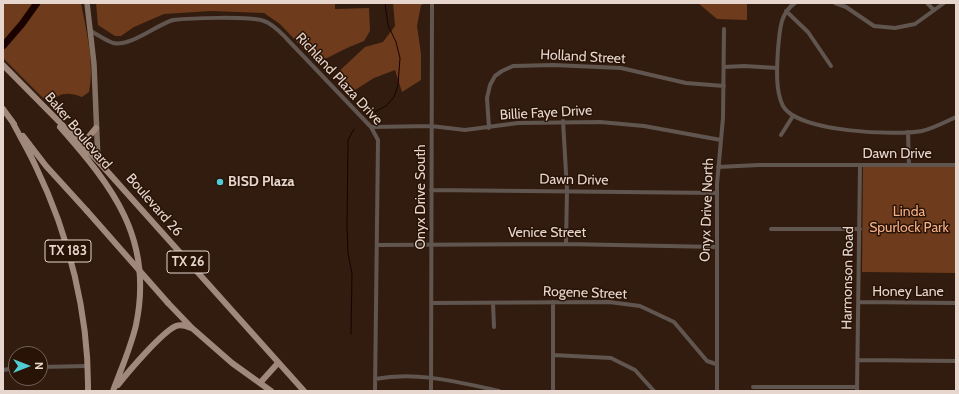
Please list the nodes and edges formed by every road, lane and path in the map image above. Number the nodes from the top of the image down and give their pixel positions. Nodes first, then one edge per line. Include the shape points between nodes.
1 (87, 3) edge
2 (432, 3) edge
3 (795, 3) edge
4 (835, 3) edge
5 (927, 3) edge
6 (944, 3) edge
7 (934, 10) junction
8 (786, 12) junction
9 (724, 29) dead end
10 (91, 31) junction
11 (3, 65) edge
12 (831, 66) dead end
13 (724, 67) junction
14 (777, 68) junction
15 (724, 86) junction
16 (30, 93) junction
17 (3, 109) edge
18 (793, 116) junction
19 (956, 117) edge
20 (12, 121) junction
21 (563, 122) junction
22 (431, 126) junction
23 (371, 127) junction
24 (96, 128) junction
25 (489, 128) junction
26 (908, 132) junction
27 (781, 135) dead end
28 (78, 139) junction
29 (721, 140) junction
30 (98, 161) junction
31 (860, 165) junction
32 (909, 165) junction
33 (956, 165) edge
34 (718, 167) junction
35 (431, 190) junction
36 (567, 190) junction
37 (717, 193) junction
38 (771, 229) dead end
39 (860, 229) junction
40 (432, 244) junction
41 (566, 244) junction
42 (377, 245) junction
43 (717, 247) junction
44 (553, 302) junction
45 (859, 302) junction
46 (431, 303) junction
47 (493, 303) junction
48 (956, 303) edge
49 (494, 327) dead end
50 (192, 328) junction
51 (553, 355) junction
52 (858, 360) junction
53 (956, 361) edge
54 (278, 363) junction
55 (716, 364) junction
56 (86, 366) junction
57 (48, 367) edge
58 (431, 377) junction
59 (375, 379) junction
60 (260, 383) junction
61 (753, 387) dead end
62 (857, 389) edge
63 (88, 391) edge
64 (113, 391) edge
65 (271, 391) edge
66 (304, 391) edge
67 (375, 391) edge
68 (430, 391) edge
69 (499, 391) edge
70 (553, 391) edge
71 (654, 391) edge
72 (717, 391) edge

1 - 10 main road
2 - 22 street, Onyx Drive South
3 - 8 street
4 - 7 street via 879,27 900,28 915,24
5 - 7 street
6 - 7 street
8 - 12 street via 808,32
8 - 14 street via 781,25
9 - 13 street, Onyx Drive North
10 - 23 street, Richland Plaza Drive via 118,44 173,20 264,21 276,28
10 - 24 main road
11 - 16 main road
13 - 14 street
13 - 15 street, Onyx Drive North
14 - 18 street via 782,101
15 - 25 street, Holland Street via 686,83 622,68 513,66 498,73 490,85 487,98
15 - 29 street, Onyx Drive North
16 - 28 main road, Boulevard 26 / TX 26
16 - 64 main road, Baker Boulevard via 97,169 118,202 133,235 139,262 138,309 134,330
17 - 20 main road, TX 183
18 - 26 street via 812,125 830,128
18 - 27 street
19 - 26 street via 932,128
20 - 50 main road, TX 26, bridge via 46,166
20 - 56 main road, TX 183 via 51,200 67,247 80,308
21 - 25 street, Billie Faye Drive via 518,123
21 - 29 street, Billie Faye Drive via 644,126
21 - 36 street
22 - 23 street, Billie Faye Drive
22 - 25 street, Billie Faye Drive via 465,130
22 - 35 street, Onyx Drive South
23 - 42 street, Richland Plaza Drive via 378,140
24 - 28 main road via 87,139
24 - 30 main road
26 - 32 street
28 - 30 main road, Boulevard 26 / TX 26
29 - 34 street, Onyx Drive North
30 - 54 main road, Boulevard 26 / TX 26
31 - 32 street, Dawn Drive
31 - 34 street, Dawn Drive
31 - 39 street, Harmonson Road
32 - 33 street, Dawn Drive
34 - 37 street, Onyx Drive North
35 - 36 street, Dawn Drive
35 - 40 street, Onyx Drive South
36 - 37 street, Dawn Drive
36 - 41 street
37 - 43 street, Onyx Drive North
38 - 39 street
39 - 45 street, Harmonson Road
40 - 41 street, Venice Street
40 - 42 street, Venice Street
40 - 46 street, Onyx Drive South
41 - 43 street, Venice Street
42 - 59 street, Richland Plaza Drive
43 - 55 street, Onyx Drive North
44 - 47 street, Rogene Street
44 - 51 street
44 - 55 street, Rogene Street via 622,303 649,309 674,322 707,361
45 - 48 street, Honey Lane
45 - 52 street, Harmonson Road
46 - 47 street, Rogene Street
46 - 58 street, Onyx Drive South
47 - 49 street
50 - 60 main road, TX 26 via 232,363
50 - 64 main road via 182,325 173,328
51 - 70 street
51 - 71 street via 611,358 635,370
52 - 53 street
52 - 62 street, Harmonson Road
54 - 60 main road
54 - 66 main road, Boulevard 26 / TX 26
55 - 72 street, Onyx Drive North
56 - 57 street
56 - 63 main road, TX 183
58 - 59 street
58 - 68 street, Onyx Drive South
58 - 69 street
59 - 67 street, Richland Plaza Drive
60 - 65 main road, TX 26
61 - 62 street

